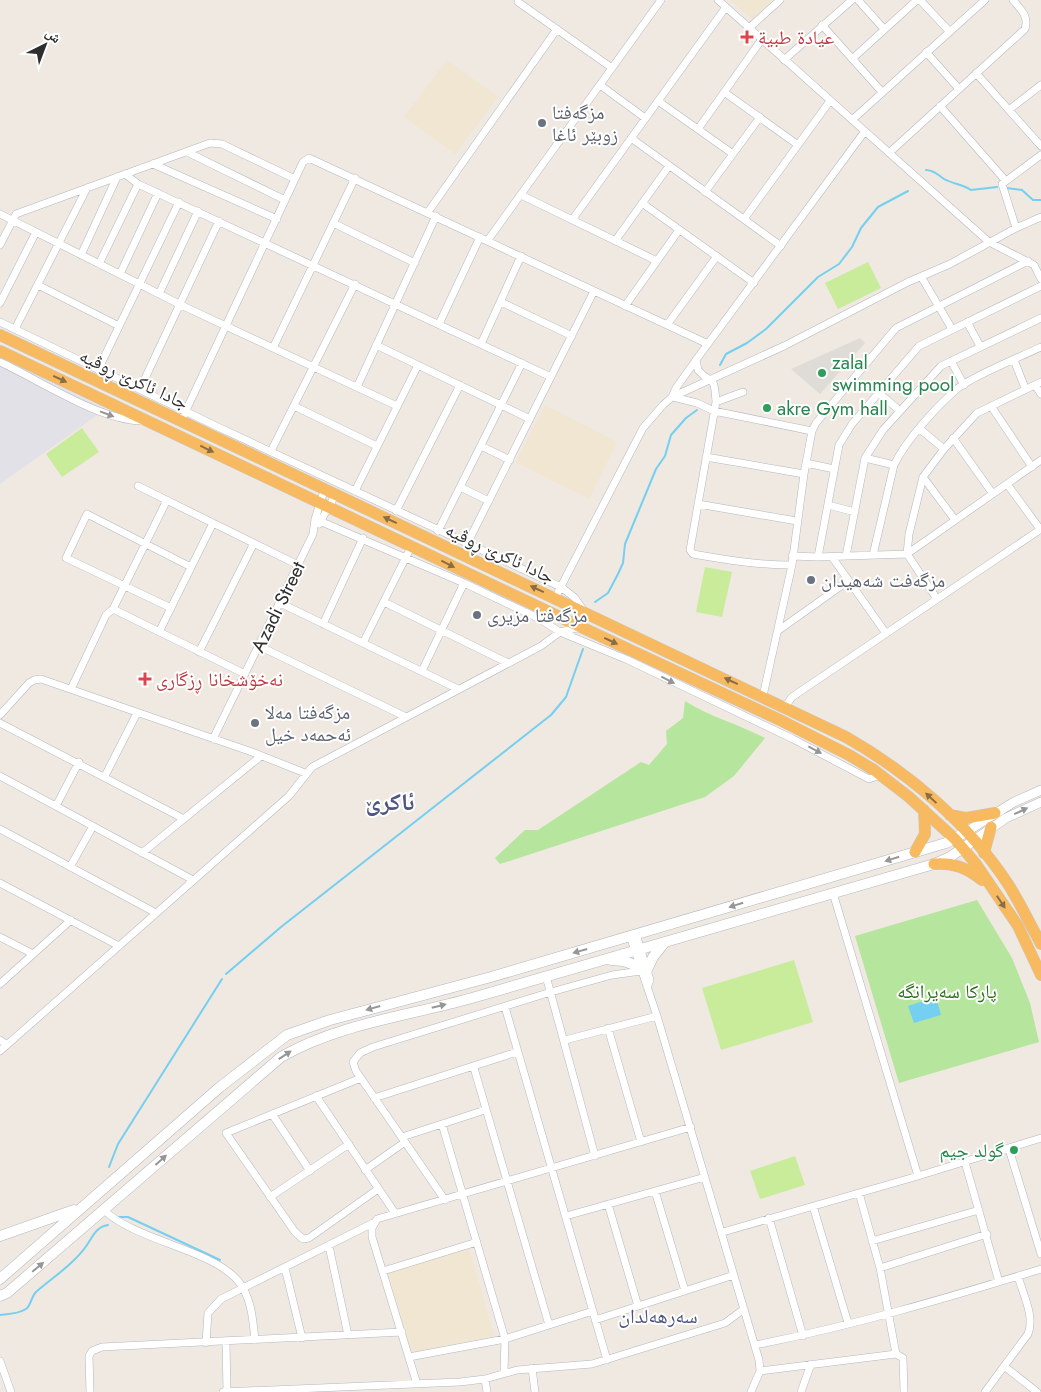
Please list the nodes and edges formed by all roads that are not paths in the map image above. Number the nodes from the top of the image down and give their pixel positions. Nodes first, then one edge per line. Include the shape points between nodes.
1 (661, 0) edge
2 (718, 0) edge
3 (780, 0) edge
4 (852, 0) edge
5 (858, 0) edge
6 (918, 0) edge
7 (985, 0) edge
8 (1013, 0) edge
9 (518, 2) dead end
10 (726, 7) junction
11 (822, 26) junction
12 (749, 28) junction
13 (884, 29) junction
14 (557, 30) junction
15 (950, 32) junction
16 (762, 39) junction
17 (926, 52) junction
18 (852, 59) junction
19 (784, 60) junction
20 (612, 68) junction
21 (976, 73) junction
22 (600, 85) junction
23 (1041, 85) edge
24 (959, 89) junction
25 (724, 92) junction
26 (882, 92) junction
27 (658, 101) junction
28 (830, 101) junction
29 (940, 106) junction
30 (1010, 110) junction
31 (760, 117) junction
32 (645, 118) junction
33 (852, 120) junction
34 (698, 129) junction
35 (865, 131) junction
36 (631, 138) junction
37 (798, 144) junction
38 (1041, 146) edge
39 (186, 152) junction
40 (888, 152) junction
41 (733, 154) junction
42 (1041, 155) edge
43 (153, 164) junction
44 (669, 166) junction
45 (121, 176) junction
46 (355, 178) junction
47 (296, 179) junction
48 (1004, 180) junction
49 (138, 184) junction
50 (87, 188) junction
51 (705, 192) junction
52 (158, 193) junction
53 (521, 195) junction
54 (285, 200) junction
55 (179, 202) junction
56 (642, 203) junction
57 (198, 211) junction
58 (428, 212) junction
59 (0, 214) edge
60 (436, 216) junction
61 (1041, 217) edge
62 (277, 219) junction
63 (744, 219) junction
64 (12, 220) junction
65 (572, 220) junction
66 (219, 221) junction
67 (333, 223) junction
68 (1016, 228) junction
69 (679, 230) junction
70 (36, 232) junction
71 (484, 238) junction
72 (615, 241) junction
73 (989, 242) junction
74 (266, 243) junction
75 (59, 244) junction
76 (0, 245) edge
77 (781, 246) junction
78 (81, 255) junction
79 (522, 256) junction
80 (717, 256) junction
81 (657, 261) junction
82 (1028, 261) junction
83 (415, 263) junction
84 (99, 264) junction
85 (313, 265) junction
86 (120, 274) junction
87 (922, 278) junction
88 (1041, 279) edge
89 (754, 282) junction
90 (38, 284) junction
91 (139, 284) junction
92 (355, 284) junction
93 (1041, 286) edge
94 (594, 291) junction
95 (159, 294) junction
96 (502, 302) junction
97 (0, 303) edge
98 (396, 303) junction
99 (181, 305) junction
100 (625, 306) junction
101 (941, 306) junction
102 (1041, 318) edge
103 (0, 322) edge
104 (967, 322) junction
105 (439, 324) junction
106 (668, 325) junction
107 (119, 326) junction
108 (226, 326) junction
109 (15, 329) junction
110 (952, 329) junction
111 (0, 335) edge
112 (572, 336) junction
113 (481, 344) junction
114 (708, 344) junction
115 (376, 345) junction
116 (980, 346) junction
117 (1041, 347) edge
118 (273, 348) junction
119 (0, 350) edge
120 (696, 360) junction
121 (1014, 360) junction
122 (951, 361) junction
123 (0, 362) edge
124 (522, 363) junction
125 (418, 365) junction
126 (314, 367) junction
127 (98, 370) junction
128 (38, 375) junction
129 (551, 377) junction
130 (711, 378) junction
131 (1038, 384) edge
132 (460, 385) junction
133 (964, 385) junction
134 (357, 387) junction
135 (1025, 388) junction
136 (140, 389) junction
137 (743, 392) dead end
138 (879, 394) junction
139 (1041, 394) edge
140 (672, 397) junction
141 (716, 402) junction
142 (501, 405) junction
143 (294, 406) junction
144 (398, 406) junction
145 (991, 406) junction
146 (714, 411) junction
147 (900, 411) junction
148 (184, 416) junction
149 (530, 419) junction
150 (920, 429) junction
151 (812, 431) junction
152 (953, 438) junction
153 (377, 446) junction
154 (481, 446) junction
155 (252, 448) junction
156 (944, 449) junction
157 (271, 451) junction
158 (706, 457) junction
159 (865, 458) junction
160 (510, 460) junction
161 (1041, 460) edge
162 (806, 463) junction
163 (894, 464) junction
164 (1032, 467) junction
165 (834, 469) junction
166 (804, 474) junction
167 (923, 477) junction
168 (1007, 484) junction
169 (138, 486) dead end
170 (460, 486) junction
171 (325, 488) junction
172 (355, 491) junction
173 (336, 494) junction
174 (993, 494) junction
175 (167, 500) junction
176 (489, 501) junction
177 (698, 504) junction
178 (325, 506) junction
179 (828, 506) junction
180 (396, 511) junction
181 (855, 512) junction
182 (797, 520) junction
183 (955, 520) junction
184 (318, 521) junction
185 (213, 523) junction
186 (1041, 529) edge
187 (438, 531) junction
188 (363, 538) junction
189 (254, 543) junction
190 (146, 544) junction
191 (467, 544) junction
192 (412, 545) junction
193 (907, 554) junction
194 (874, 555) junction
195 (792, 556) junction
196 (846, 556) junction
197 (406, 557) junction
198 (818, 557) junction
199 (832, 557) junction
200 (298, 565) junction
201 (792, 565) junction
202 (191, 567) junction
203 (848, 581) junction
204 (464, 583) junction
205 (125, 586) junction
206 (561, 587) junction
207 (555, 598) junction
208 (937, 600) junction
209 (384, 602) junction
210 (280, 603) junction
211 (171, 608) junction
212 (113, 609) junction
213 (585, 612) junction
214 (560, 617) junction
215 (323, 624) junction
216 (581, 627) junction
217 (441, 630) junction
218 (778, 630) junction
219 (159, 632) junction
220 (560, 632) junction
221 (885, 632) junction
222 (363, 643) junction
223 (258, 646) junction
224 (199, 652) junction
225 (508, 663) junction
226 (422, 671) junction
227 (244, 674) junction
228 (71, 689) junction
229 (458, 689) junction
230 (763, 696) junction
231 (722, 699) junction
232 (785, 707) junction
233 (137, 713) junction
234 (0, 715) edge
235 (404, 716) junction
236 (0, 723) edge
237 (213, 739) junction
238 (261, 756) junction
239 (79, 762) junction
240 (305, 773) junction
241 (0, 776) edge
242 (105, 776) junction
243 (1041, 790) edge
244 (1041, 802) edge
245 (56, 806) junction
246 (924, 810) junction
247 (995, 813) junction
248 (948, 814) junction
249 (184, 819) junction
250 (93, 826) junction
251 (991, 827) junction
252 (1, 832) edge
253 (969, 836) junction
254 (959, 843) junction
255 (142, 852) junction
256 (915, 852) junction
257 (984, 853) junction
258 (934, 864) junction
259 (70, 867) junction
260 (193, 880) junction
261 (0, 883) edge
262 (990, 886) junction
263 (794, 888) junction
264 (833, 893) junction
265 (798, 902) junction
266 (156, 913) junction
267 (71, 920) junction
268 (633, 935) junction
269 (0, 936) edge
270 (665, 942) junction
271 (1041, 944) edge
272 (119, 946) junction
273 (638, 950) junction
274 (33, 954) junction
275 (603, 960) junction
276 (643, 969) junction
277 (1041, 975) edge
278 (546, 976) junction
279 (0, 984) edge
280 (464, 984) junction
281 (551, 992) junction
282 (469, 999) junction
283 (505, 1007) junction
284 (657, 1016) junction
285 (608, 1028) junction
286 (565, 1040) junction
287 (3, 1043) edge
288 (0, 1051) edge
289 (517, 1052) junction
290 (474, 1068) junction
291 (361, 1078) junction
292 (316, 1096) junction
293 (374, 1098) junction
294 (485, 1110) junction
295 (272, 1114) junction
296 (442, 1124) junction
297 (691, 1127) junction
298 (1041, 1138) edge
299 (403, 1140) junction
300 (641, 1142) junction
301 (348, 1144) junction
302 (1009, 1149) junction
303 (595, 1156) junction
304 (965, 1162) junction
305 (552, 1168) junction
306 (365, 1170) junction
307 (310, 1171) junction
308 (705, 1176) junction
309 (918, 1176) junction
310 (507, 1182) junction
311 (378, 1189) junction
312 (655, 1191) junction
313 (859, 1193) junction
314 (464, 1195) junction
315 (270, 1197) junction
316 (445, 1200) junction
317 (608, 1204) junction
318 (813, 1206) junction
319 (81, 1208) junction
320 (104, 1210) junction
321 (979, 1210) junction
322 (395, 1213) junction
323 (566, 1216) junction
324 (769, 1218) junction
325 (374, 1223) junction
326 (20, 1228) junction
327 (723, 1232) junction
328 (987, 1234) junction
329 (0, 1236) edge
330 (47, 1236) junction
331 (872, 1241) junction
332 (477, 1242) junction
333 (330, 1246) junction
334 (1041, 1254) edge
335 (284, 1268) junction
336 (880, 1268) junction
337 (1041, 1269) edge
338 (383, 1272) junction
339 (734, 1275) junction
340 (1018, 1276) junction
341 (0, 1279) edge
342 (999, 1282) junction
343 (244, 1289) junction
344 (685, 1291) junction
345 (0, 1296) edge
346 (638, 1306) junction
347 (744, 1309) junction
348 (593, 1311) junction
349 (889, 1314) junction
350 (596, 1320) junction
351 (848, 1323) junction
352 (548, 1325) junction
353 (402, 1332) junction
354 (348, 1335) junction
355 (803, 1336) junction
356 (302, 1338) junction
357 (505, 1339) junction
358 (255, 1340) junction
359 (226, 1342) junction
360 (206, 1343) junction
361 (755, 1345) junction
362 (896, 1354) junction
363 (409, 1357) junction
364 (607, 1360) junction
365 (0, 1361) edge
366 (812, 1364) junction
367 (1004, 1366) junction
368 (532, 1368) junction
369 (760, 1371) junction
370 (504, 1372) junction
371 (485, 1379) junction
372 (438, 1382) junction
373 (417, 1384) junction
374 (390, 1388) edge
375 (354, 1389) edge
376 (11, 1392) edge
377 (90, 1392) edge
378 (225, 1392) edge
379 (439, 1392) edge
380 (487, 1392) edge
381 (535, 1392) edge
382 (752, 1392) edge
383 (801, 1392) edge
384 (904, 1392) edge
385 (985, 1392) edge
386 (1038, 1392) edge

1 - 20 street
2 - 10 street
3 - 12 street
4 - 11 street
5 - 13 street
6 - 13 street
6 - 15 street
7 - 15 street
8 - 21 street via 1024,13 1025,29
9 - 14 street
10 - 12 street
10 - 27 street
11 - 18 street
11 - 19 street
12 - 16 street
13 - 18 street
14 - 20 street
14 - 58 street
15 - 17 street
16 - 19 street
16 - 25 street
17 - 24 street
17 - 26 street
18 - 26 street
19 - 28 street
20 - 22 street
21 - 24 street
21 - 30 street
22 - 32 street
22 - 53 street
23 - 30 street
24 - 29 street
25 - 31 street
25 - 34 street
26 - 33 street
27 - 32 street
27 - 34 street
28 - 33 street
28 - 37 street
29 - 40 street
29 - 48 street
30 - 38 street
31 - 37 street
31 - 41 street
32 - 36 street
33 - 35 street
34 - 41 street
35 - 40 street
35 - 77 street
36 - 44 street
36 - 65 street
37 - 63 street
39 - 43 street
39 - 47 street via 219,143
39 - 54 street
40 - 73 street
41 - 51 street
42 - 48 street via 1013,178
43 - 45 street
43 - 62 street
44 - 51 street
44 - 56 street
45 - 49 street
45 - 50 street
45 - 78 street
46 - 47 street via 309,158
46 - 58 street
46 - 67 street
47 - 54 street
48 - 68 street via 1002,191 1010,205
49 - 52 street
49 - 84 street
50 - 64 street via 16,214
50 - 75 street
51 - 63 street
52 - 55 street
52 - 86 street
53 - 65 street
53 - 71 street
54 - 62 street
55 - 57 street
55 - 91 street
56 - 69 street
56 - 72 street
57 - 66 street
57 - 95 street
58 - 60 street
59 - 64 street
60 - 71 street
60 - 83 street
61 - 68 street
62 - 74 street
63 - 77 street
64 - 70 street
64 - 76 street
65 - 72 street
66 - 74 street
66 - 99 street
67 - 83 street
67 - 85 street
68 - 73 street
69 - 80 street
69 - 81 street
70 - 75 street
70 - 97 street
71 - 79 street
71 - 105 street
72 - 81 street
73 - 82 street
73 - 87 street
74 - 85 street
74 - 108 street
75 - 78 street
75 - 90 street
77 - 89 street
78 - 84 street
79 - 94 street
79 - 96 street
80 - 89 street
80 - 106 street
81 - 100 street
82 - 88 street via 1034,265
82 - 101 street
83 - 98 street
84 - 86 street
85 - 92 street
85 - 118 street
86 - 91 street
87 - 101 street
87 - 130 street
89 - 114 street
90 - 107 street
90 - 109 street
91 - 95 street
91 - 107 street
92 - 98 street
92 - 126 street
93 - 104 street
94 - 100 street
94 - 112 street
95 - 99 street
96 - 112 street
96 - 113 street
98 - 105 street
98 - 115 street
99 - 108 street
99 - 136 street
100 - 106 street
101 - 110 street
101 - 151 street via 896,328
102 - 116 street
103 - 109 street
104 - 110 street
104 - 116 street
105 - 113 street
106 - 114 street
107 - 127 street
108 - 118 street
108 - 148 street
109 - 127 street
110 - 138 street via 919,346
111 - 148 highway, جادا ئاکرێ ڕوڤیە
112 - 129 street
113 - 124 street
114 - 120 street
115 - 125 street
115 - 134 street
116 - 122 street
117 - 121 street
118 - 126 street
119 - 128 highway, جادا ئاکرێ ڕوڤیە
120 - 130 street via 701,374
120 - 140 street
121 - 133 street
121 - 135 street
122 - 133 street
122 - 147 street via 932,374
123 - 128 street
124 - 129 street
124 - 142 street
125 - 132 street
125 - 144 street
126 - 134 street
126 - 143 street
127 - 136 street
128 -> 178 highway, جادا ئاکرێ ڕوڤیە via 148,420
129 - 149 street
130 - 140 street
130 - 141 street
131 - 135 street
131 - 139 street
132 - 142 street
132 - 180 street
133 - 150 street
134 - 144 street
135 - 145 street
136 - 148 street
137 - 141 street
138 - 147 street
138 - 165 street via 842,438
140 - 146 street
140 - 206 street via 643,428
141 - 146 street
142 - 149 street
142 - 154 street
143 - 153 street
143 - 157 street
144 - 153 street
145 - 152 street via 977,413
145 - 164 street
146 - 151 street
146 - 158 street
147 - 159 street
148 - 155 highway, جادا ئاکرێ ڕوڤیە
149 - 160 street
150 - 156 street
150 - 163 street
151 - 162 street
152 - 156 street
152 - 174 street
153 - 172 street
154 - 160 street
154 - 170 street
155 - 157 street
155 - 171 highway, جادا ئاکرێ ڕوڤیە
156 - 167 street
157 - 172 street
158 - 166 street
158 - 177 street
159 - 163 street
159 - 181 street
160 - 176 street
161 - 164 street
162 - 165 street
162 - 166 street
163 - 194 street
164 - 168 street
165 - 179 street
166 - 182 street
167 - 183 street
167 - 193 street
168 - 174 street
168 - 186 street
169 - 175 street
170 - 176 street
170 - 187 street
171 - 173 highway, جادا ئاکرێ ڕوڤیە
171 - 178 street, Azadi Street
172 - 180 street
173 - 178 street, Azadi Street
207 -> 173 highway, جادا ئاکرێ ڕوڤیە
174 - 183 street
175 - 185 street
175 - 190 street
176 - 191 street
177 - 182 street
177 - 201 street via 691,552 765,565
178 - 184 street, Azadi Street
178 - 184 street, Azadi Street
178 - 192 highway, جادا ئاکرێ ڕوڤیە
179 - 181 street
179 - 198 street
180 - 187 street
181 - 196 street
182 - 195 street
183 - 193 street
184 - 188 street
184 - 200 street, Azadi Street
185 - 189 street
185 - 202 street
186 - 208 street
187 - 191 street
188 - 197 street
188 - 215 street
189 - 200 street
189 - 224 street
190 - 202 street
190 - 205 street
190 - 205 street via 87,514 66,558
191 - 206 street
192 - 197 street
192 -> 214 highway, جادا ئاکرێ ڕوڤیە
193 - 194 street
193 - 208 street
194 - 196 street
195 - 198 street
195 - 201 street
196 - 199 street
197 - 204 street
197 - 209 street
198 - 199 street
199 - 203 street
200 - 210 street, Azadi Street
201 - 218 street
202 - 211 street
203 - 218 street
203 - 221 street
204 - 217 street
204 - 220 street
205 - 211 street
205 - 212 street
206 - 207 street
206 - 213 street
207 - 213 highway, جادا ئاکرێ ڕوڤیە
208 - 221 street
209 - 217 street
209 - 222 street
210 - 215 street
210 - 223 street, Azadi Street
211 - 219 street
212 - 219 street
212 - 228 street via 106,614
230 -> 213 highway, جادا ئاکرێ ڕوڤیە
214 - 216 highway, جادا ئاکرێ ڕوڤیە
214 - 220 street
215 - 222 street
216 - 220 street
216 -> 231 highway, جادا ئاکرێ ڕوڤیە
217 - 225 street
217 - 226 street
218 - 230 street
219 - 224 street
220 - 225 street
220 -> 231 street
221 - 232 street via 792,697
222 - 226 street
223 - 227 street, Azadi Street
223 - 235 street
224 - 227 street
225 - 229 street
226 - 229 street
227 - 237 street, Azadi Street
228 - 233 street
228 - 234 street via 41,679 34,680
229 - 235 street
230 - 232 highway, جادا ئاکرێ ڕوڤیە
231 -> 246 highway, جادا ئاکرێ ڕوڤیە via 825,742 881,775
248 -> 232 highway, جادا ئاکرێ ڕوڤیە via 904,774 869,750
233 - 237 street
233 - 242 street
235 - 240 street
236 - 239 street
237 - 238 street
238 - 240 street
238 - 249 street
239 - 242 street
239 - 245 street
240 - 260 street via 288,796
241 - 245 street
242 - 249 street
243 - 247 street
251 -> 244 street
245 - 250 street
246 - 254 highway, جادا ئاکرێ ڕوڤیە
246 - 256 highway via 925,834
247 - 248 highway via 966,818
247 - 253 street
248 - 253 highway, جادا ئاکرێ ڕوڤیە
249 - 255 street
250 - 255 street
250 - 259 street
251 - 253 street
251 - 257 highway
252 - 259 street
253 - 254 main road
253 - 257 highway, جادا ئاکرێ ڕوڤیە
254 - 256 main road
254 - 258 main road via 950,857
254 - 262 highway, جادا ئاکرێ ڕوڤیە
255 - 260 street
256 -> 263 main road
257 - 271 highway, جادا ئاکرێ ڕوڤیە via 1008,884
258 - 262 highway via 963,867
258 - 264 main road
259 - 266 street
260 - 266 street
261 - 267 street
262 -> 277 highway, جادا ئاکرێ ڕوڤیە via 1018,926
263 - 265 main road
263 -> 268 main road
264 - 265 main road
264 - 309 street
265 - 270 main road
266 - 272 street
267 - 272 street
267 - 274 street
268 - 273 street
268 -> 280 main road
269 - 274 street
270 - 273 main road
270 - 276 main road
272 - 287 street
273 - 275 main road
273 - 276 street
274 - 279 street
275 - 276 main road via 624,961
275 - 278 main road
276 - 281 street
276 - 284 street via 650,980 647,988
278 - 281 street
278 - 282 main road
280 - 282 main road
280 -> 319 main road via 330,1020 287,1035 220,1087
281 - 283 street
281 - 286 street
320 -> 282 main road via 281,1058 299,1047 336,1033
283 - 289 street
283 - 291 street via 366,1050 353,1062
284 - 285 street
284 - 297 street
285 - 286 street
285 - 300 street
286 - 303 street
287 - 288 street
289 - 290 street
289 - 305 street
290 - 293 street
290 - 294 street
291 - 292 street
291 - 293 street
292 - 295 street
292 - 301 street
293 - 299 street
294 - 296 street
294 - 310 street
295 - 307 street
295 - 315 street via 226,1133
296 - 299 street
296 - 314 street
297 - 300 street
297 - 308 street
298 - 302 street
299 - 306 street
299 - 316 street
300 - 303 street
301 - 306 street
301 - 307 street
302 - 304 street
302 - 334 street
303 - 305 street
304 - 309 street
304 - 321 street
305 - 310 street
305 - 323 street
306 - 311 street
307 - 315 street
308 - 312 street
308 - 327 street
309 - 313 street
310 - 314 street
310 - 352 street
311 - 315 street via 305,1239 295,1232
311 - 322 street
312 - 317 street
312 - 344 street
313 - 318 street
313 - 331 street
314 - 316 street
314 - 332 street
316 - 322 street
317 - 323 street
317 - 346 street
318 - 324 street
318 - 351 street
319 - 326 main road
319 - 330 main road
320 - 343 street via 118,1223 220,1267 234,1276
345 -> 320 main road via 8,1293
321 - 328 street
321 - 331 street
322 - 325 street
323 - 348 street
324 - 327 street
324 - 355 street
325 - 333 street
325 - 338 street via 372,1237
326 - 329 main road
326 - 330 main road via 40,1227
327 - 339 street
328 - 336 street
328 - 342 street
330 - 341 main road
331 - 336 street
332 - 338 street
332 - 357 street
333 - 335 street
333 - 354 street
335 - 343 street
335 - 356 street
336 - 349 street
337 - 340 street
338 - 353 street
339 - 344 street
339 - 347 street
340 - 342 street
340 - 367 street via 1030,1327
342 - 349 street
343 - 358 street via 252,1311
343 - 360 street via 214,1305 206,1320
344 - 346 street
346 - 350 street
347 - 361 street
347 - 364 street via 725,1323
348 - 350 street
348 - 352 street
349 - 351 street
349 - 362 street
350 - 364 street
351 - 355 street
352 - 357 street
353 - 354 street
353 - 363 street
354 - 356 street
355 - 361 street
356 - 358 street
357 - 363 street
357 - 370 street
358 - 359 street
359 - 360 street
359 - 378 street
360 - 377 street via 97,1348 88,1361
361 - 369 street
362 - 366 street
362 - 384 street via 903,1358
363 - 373 street
364 - 368 street
365 - 376 street
366 - 369 street
366 - 383 street
367 - 385 street
367 - 386 street
368 - 370 street
368 - 381 street
369 - 382 street
370 - 371 street
371 - 372 street
371 - 380 street
372 - 373 street
372 - 379 street
373 - 374 street
374 - 375 street
375 - 378 street

